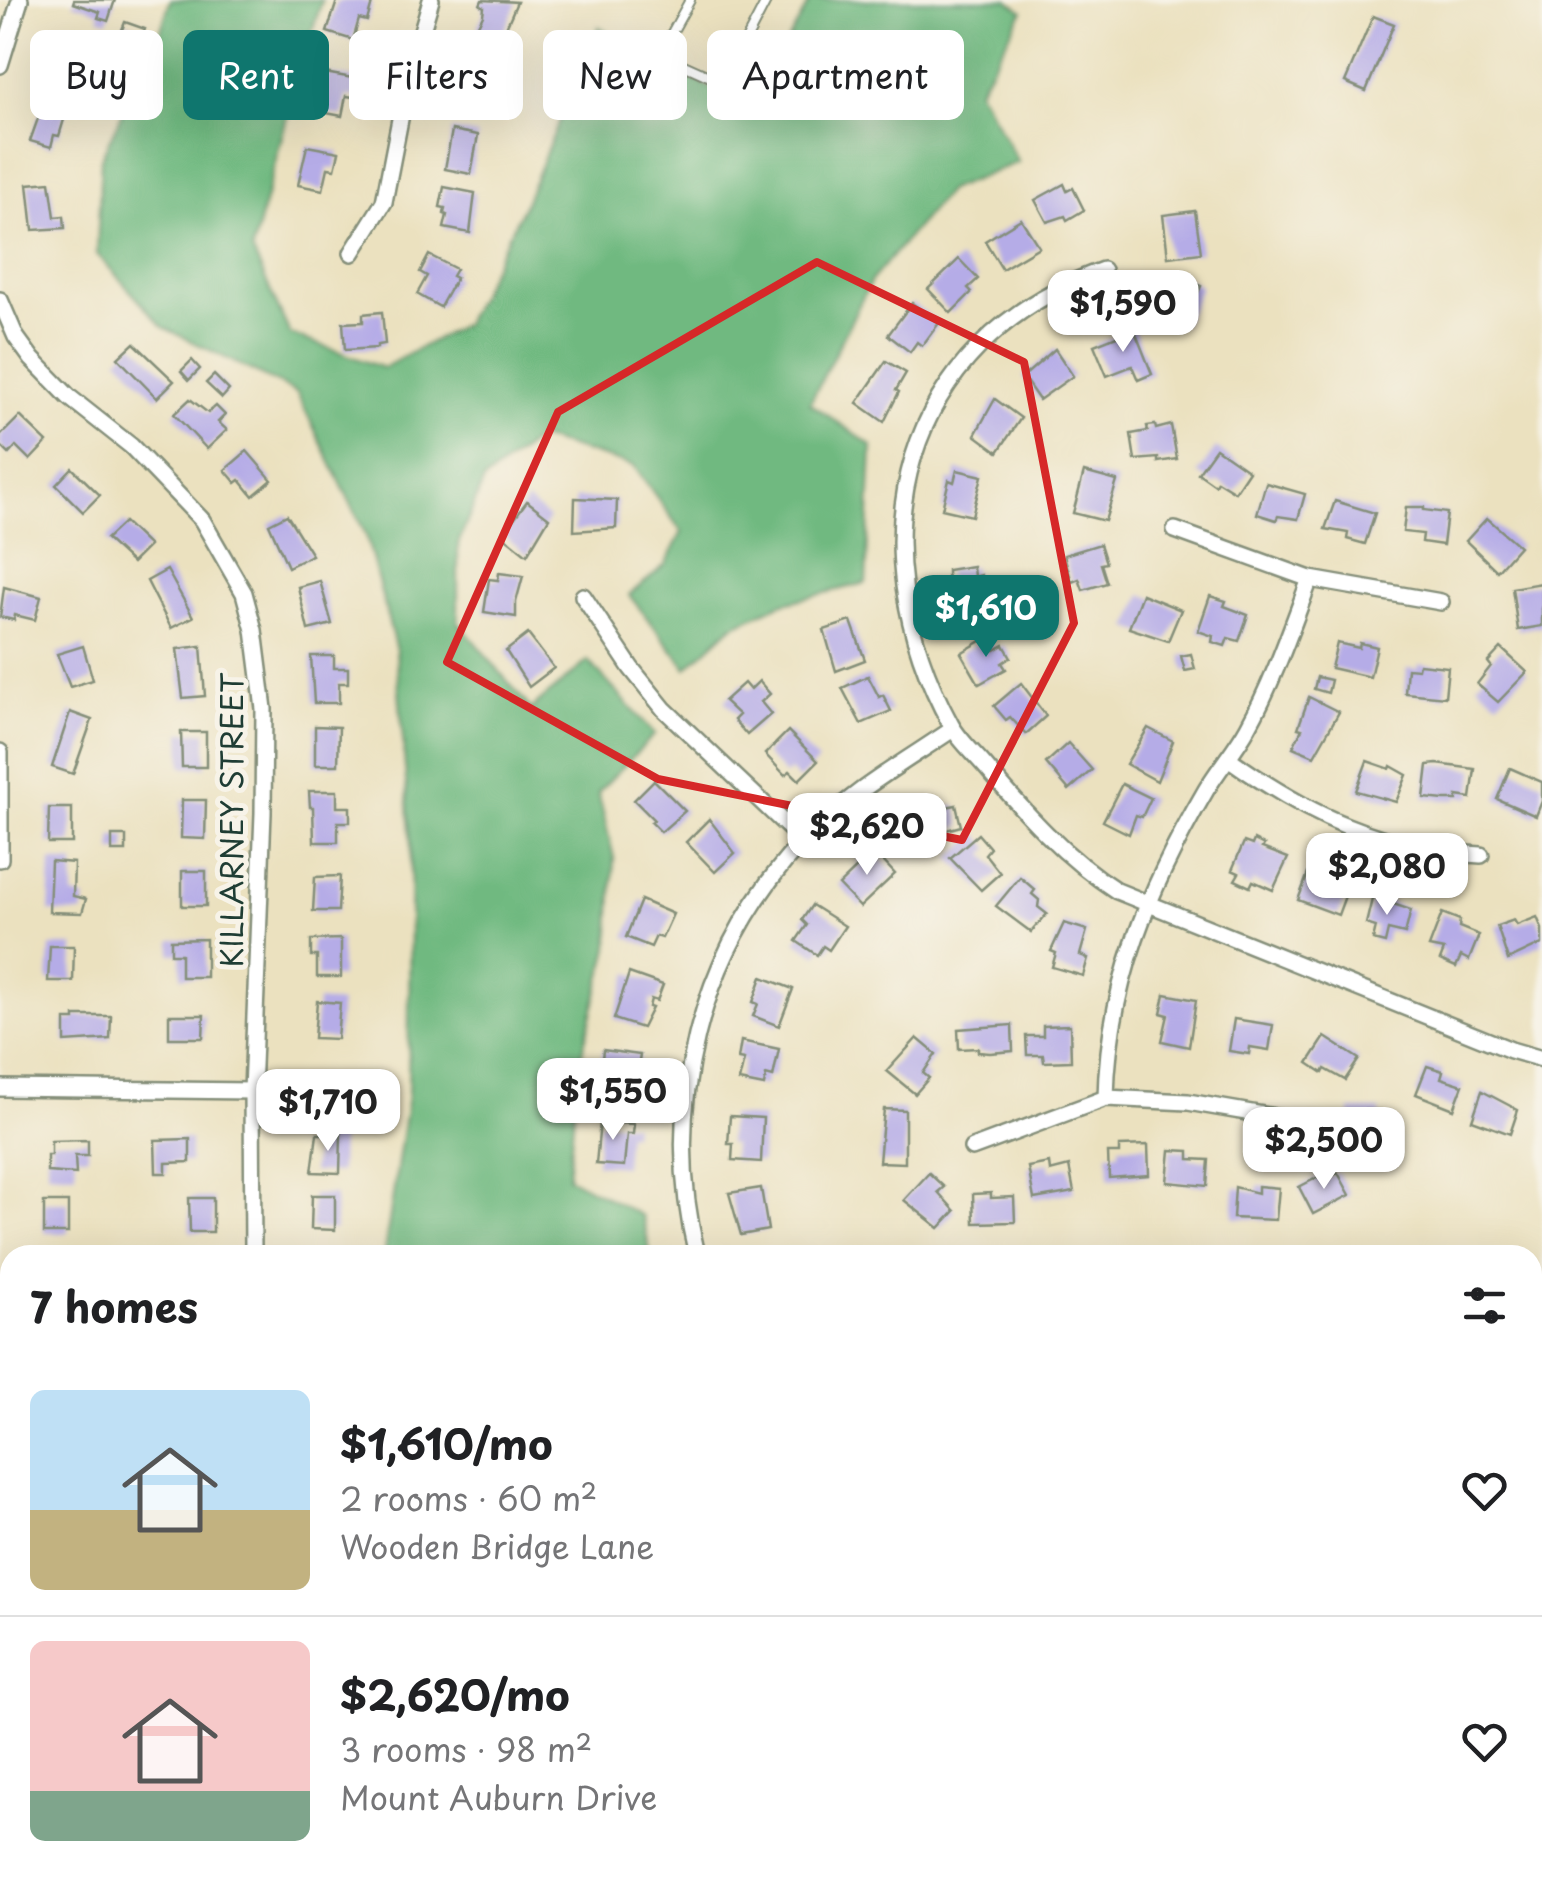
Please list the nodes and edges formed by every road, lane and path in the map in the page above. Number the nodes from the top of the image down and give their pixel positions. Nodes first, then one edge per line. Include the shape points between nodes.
1 (20, 0) edge
2 (431, 0) edge
3 (690, 0) edge
4 (767, 0) edge
5 (0, 65) edge
6 (352, 253) dead end
7 (1103, 270) dead end
8 (0, 300) edge
9 (1175, 530) dead end
10 (1310, 579) junction
11 (583, 596) dead end
12 (1441, 602) dead end
13 (953, 729) junction
14 (0, 752) edge
15 (1228, 758) junction
16 (803, 841) junction
17 (1481, 855) dead end
18 (0, 859) edge
19 (1146, 904) junction
20 (1542, 1059) edge
21 (0, 1088) edge
22 (374, 1090) dead end
23 (252, 1091) junction
24 (1106, 1098) junction
25 (1287, 1119) dead end
26 (972, 1148) dead end
27 (253, 1245) edge
28 (694, 1245) edge

1 - 5 street
2 - 6 street via 384,202
3 - 4 lane via 663,49 666,57 715,79 731,69
7 - 13 street via 996,328 943,393 914,449 900,524 903,588 928,678
8 - 23 street, KILLARNEY STREET via 32,359 183,497 244,593 264,709
9 - 10 street
10 - 12 street
10 - 15 street via 1267,689
11 - 16 street via 664,708
13 - 16 street via 867,786
13 - 19 street via 1053,841 1104,882
14 - 18 street
15 - 17 street via 1337,825 1408,846
15 - 19 street
16 - 28 street via 776,872 714,974 694,1049 684,1137
19 - 20 street
19 - 24 street via 1117,999
21 - 23 street
22 - 23 lane
23 - 27 street, KILLARNEY STREET
24 - 25 street via 1188,1102
24 - 26 street

